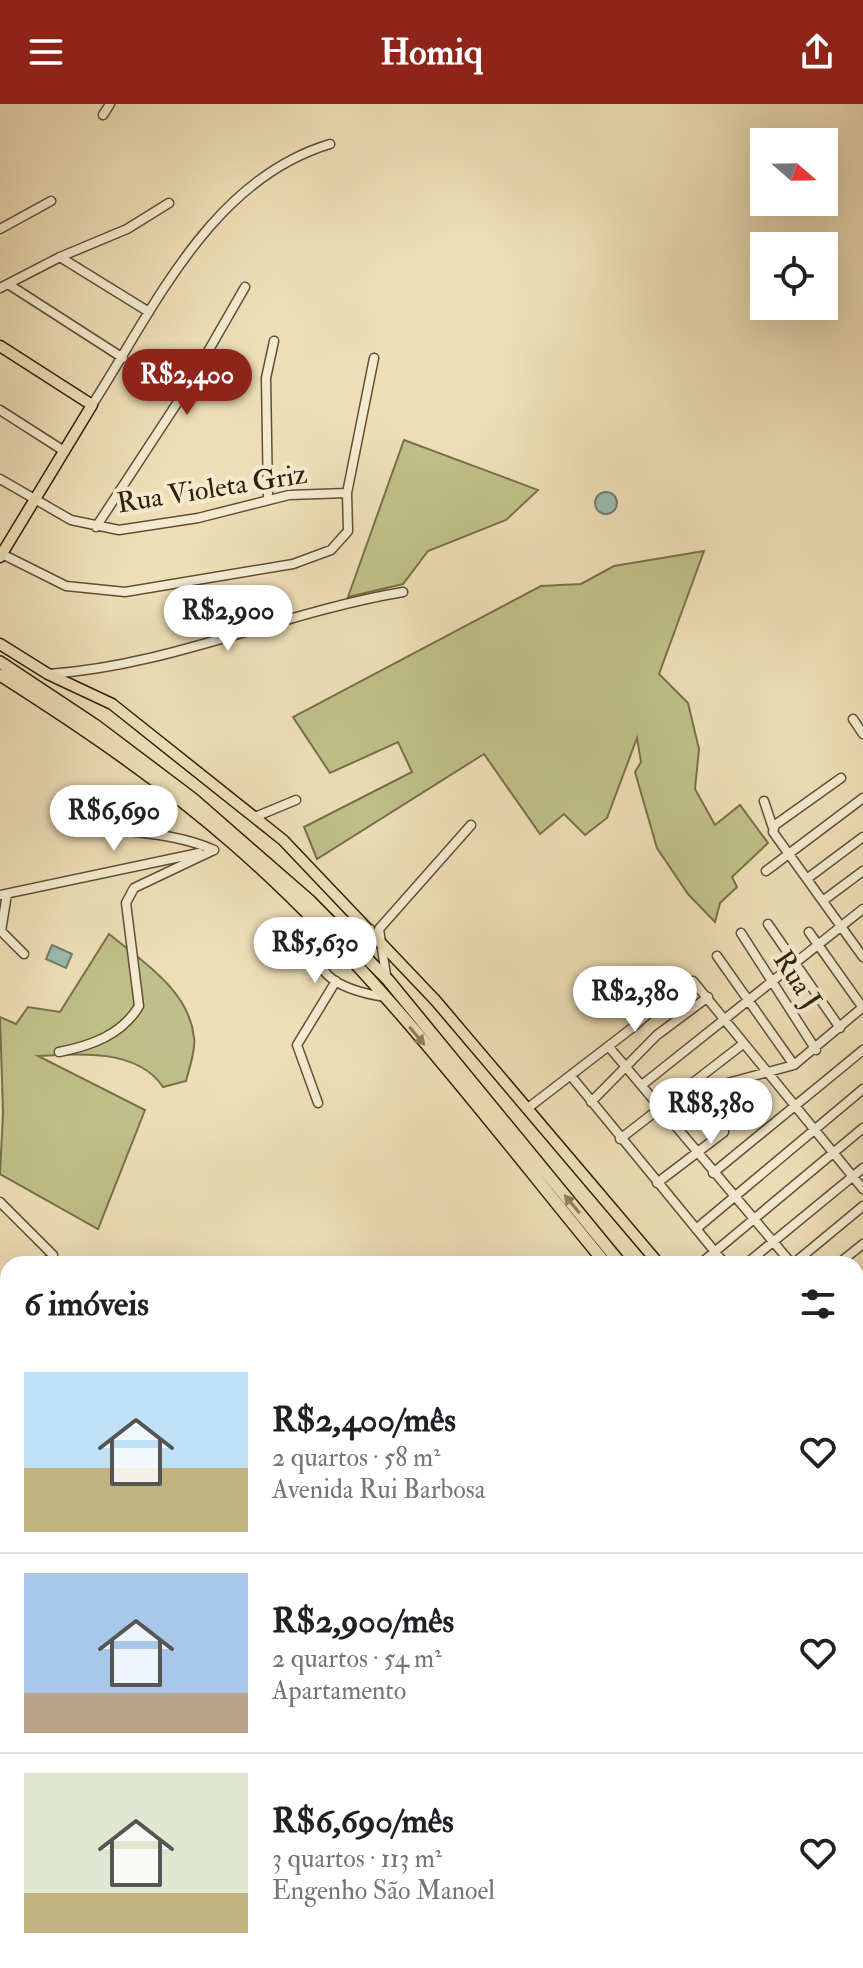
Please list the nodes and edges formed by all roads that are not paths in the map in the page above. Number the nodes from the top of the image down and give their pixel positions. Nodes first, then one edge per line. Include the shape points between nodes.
1 (110, 104) edge
2 (103, 115) dead end
3 (330, 144) dead end
4 (51, 201) dead end
5 (169, 203) dead end
6 (0, 229) edge
7 (60, 257) junction
8 (4, 286) edge
9 (245, 287) dead end
10 (149, 312) junction
11 (274, 341) dead end
12 (0, 346) edge
13 (123, 358) junction
14 (374, 358) dead end
15 (92, 405) junction
16 (0, 410) edge
17 (64, 451) junction
18 (0, 479) edge
19 (347, 493) junction
20 (268, 499) junction
21 (33, 500) junction
22 (96, 527) junction
23 (1, 555) edge
24 (403, 592) dead end
25 (0, 644) edge
26 (0, 662) edge
27 (48, 674) junction
28 (0, 675) edge
29 (853, 719) dead end
30 (863, 734) edge
31 (841, 778) dead end
32 (863, 798) edge
33 (296, 800) dead end
34 (764, 801) dead end
35 (59, 817) dead end
36 (255, 817) junction
37 (471, 825) dead end
38 (774, 832) junction
39 (863, 837) edge
40 (235, 845) junction
41 (214, 850) junction
42 (790, 854) junction
43 (766, 871) dead end
44 (863, 871) edge
45 (808, 878) junction
46 (4, 895) edge
47 (824, 900) junction
48 (863, 909) edge
49 (312, 919) junction
50 (768, 924) dead end
51 (332, 925) junction
52 (842, 925) junction
53 (375, 932) junction
54 (809, 932) dead end
55 (741, 933) dead end
56 (820, 945) junction
57 (24, 954) dead end
58 (717, 956) dead end
59 (863, 957) edge
60 (796, 965) junction
61 (388, 980) junction
62 (336, 981) junction
63 (772, 982) junction
64 (385, 997) junction
65 (708, 997) junction
66 (747, 1001) junction
67 (863, 1008) edge
68 (725, 1020) junction
69 (840, 1028) junction
70 (743, 1044) junction
71 (609, 1047) junction
72 (816, 1050) junction
73 (863, 1050) edge
74 (59, 1052) dead end
75 (794, 1065) junction
76 (626, 1066) junction
77 (766, 1071) junction
78 (571, 1076) junction
79 (642, 1085) junction
80 (691, 1088) junction
81 (863, 1089) edge
82 (591, 1102) junction
83 (318, 1103) dead end
84 (660, 1107) junction
85 (793, 1107) junction
86 (528, 1108) junction
87 (863, 1128) edge
88 (813, 1131) junction
89 (620, 1139) junction
90 (695, 1152) junction
91 (832, 1153) junction
92 (863, 1168) edge
93 (713, 1173) junction
94 (852, 1176) junction
95 (657, 1183) junction
96 (863, 1189) edge
97 (735, 1196) junction
98 (0, 1202) edge
99 (863, 1206) edge
100 (754, 1220) junction
101 (696, 1229) junction
102 (774, 1243) junction
103 (715, 1252) junction
104 (52, 1256) edge
105 (599, 1256) edge
106 (614, 1256) edge
107 (652, 1256) edge
108 (710, 1256) edge
109 (718, 1256) edge
110 (757, 1256) edge
111 (785, 1256) edge
112 (802, 1256) edge

1 - 2 street
3 - 10 street via 283,163 225,212 188,252
4 - 6 street
5 - 7 street via 127,229
7 - 8 street
7 - 10 street
8 - 13 street
9 - 22 street
10 - 13 street
11 - 20 street via 266,378
12 - 15 main road
13 - 15 street
14 - 19 street
15 - 17 main road
16 - 17 street
17 - 21 main road
18 - 21 street, Rua Violeta Griz
19 - 20 street, Rua Violeta Griz
19 - 23 street via 348,531 331,550 293,564 188,583 125,592 83,590
20 - 22 street, Rua Violeta Griz via 145,528
21 - 22 street, Rua Violeta Griz
21 - 23 main road
24 - 27 street via 322,608 254,631 97,670
25 - 27 main road
26 - 51 highway via 193,799 266,859
27 - 36 main road via 112,704
28 - 40 highway via 124,757
29 - 30 street
31 - 38 street
32 - 42 street
33 - 36 street
34 - 38 street
35 - 41 street via 85,826 189,839
36 - 53 main road
37 - 53 street
38 - 42 street
39 - 45 street
40 - 41 street
40 - 49 highway
41 - 46 street
41 - 74 street via 134,888 126,903 139,1006 130,1021 108,1035 87,1047
42 - 43 street
42 - 45 street
44 - 47 street
45 - 47 street
46 - 57 street via 1,931
47 - 52 street
48 - 52 street
49 - 62 street via 312,953
49 - 64 highway
50 - 60 street
51 - 53 street
51 - 61 highway
52 - 56 street
52 - 59 street
53 - 61 street
53 - 86 main road
54 - 56 street
55 - 63 street, Rua J
56 - 60 street
56 - 67 street
58 - 66 street
60 - 63 street
60 - 69 street
106 -> 61 highway
62 - 64 street
62 - 83 street via 297,1045
63 - 66 street
63 - 72 street, Rua J
64 -> 105 highway
65 - 68 street
65 - 71 street via 696,983 684,982
65 - 76 street
66 - 68 street
66 - 75 street
67 - 69 street
68 - 70 street
68 - 79 street
69 - 72 street
70 - 77 street
70 - 80 street
71 - 76 street
71 - 78 street
72 - 75 street
73 - 85 street
75 - 77 street
76 - 79 street
76 - 82 street
77 - 80 street
77 - 85 street
78 - 82 street
78 - 86 street
79 - 84 street
80 - 84 street
80 - 90 street via 724,1127 720,1137
81 - 88 street
82 - 89 street
84 - 89 street
84 - 90 street
85 - 88 street
85 - 93 street
86 - 107 main road
87 - 91 street
88 - 91 street
88 - 97 street
89 - 95 street
90 - 93 street
90 - 95 street
91 - 94 street
91 - 100 street
92 - 94 street
93 - 97 street
94 - 96 street
94 - 102 street
95 - 101 street
97 - 100 street
97 - 101 street
98 - 104 street
99 - 112 street
100 - 102 street
100 - 103 street
101 - 103 street
102 - 110 street
102 - 111 street
103 - 108 street
103 - 109 street

